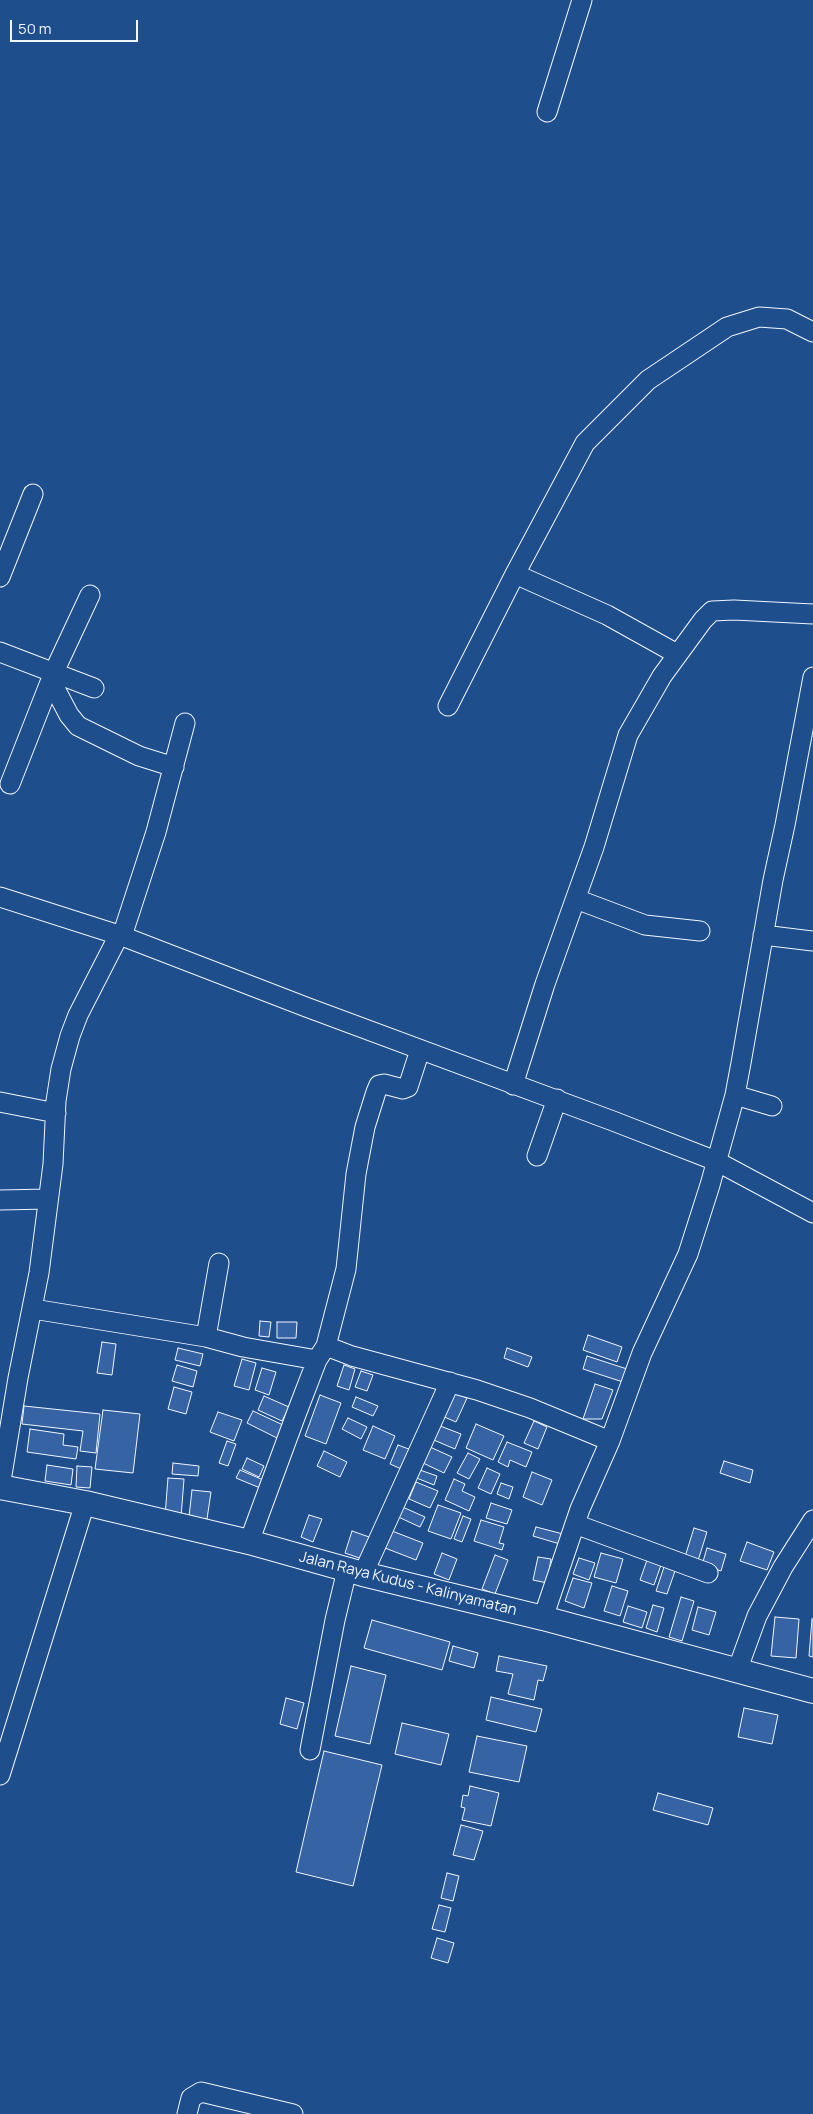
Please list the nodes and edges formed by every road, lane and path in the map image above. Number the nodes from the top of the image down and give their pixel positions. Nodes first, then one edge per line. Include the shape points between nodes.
1 (582, 0) edge
2 (547, 112) dead end
3 (813, 332) edge
4 (33, 494) dead end
5 (516, 574) junction
6 (0, 577) edge
7 (90, 595) dead end
8 (813, 614) edge
9 (0, 652) edge
10 (677, 654) junction
11 (53, 676) junction
12 (813, 677) edge
13 (94, 688) dead end
14 (448, 706) dead end
15 (186, 723) dead end
16 (174, 767) junction
17 (10, 784) dead end
18 (0, 897) edge
19 (576, 900) junction
20 (700, 931) dead end
21 (121, 935) junction
22 (762, 935) junction
23 (813, 940) edge
24 (420, 1050) junction
25 (513, 1085) junction
26 (735, 1095) junction
27 (556, 1099) junction
28 (0, 1102) edge
29 (772, 1106) dead end
30 (56, 1113) junction
31 (537, 1156) dead end
32 (716, 1161) junction
33 (48, 1199) junction
34 (0, 1200) edge
35 (813, 1213) edge
36 (219, 1263) dead end
37 (33, 1309) junction
38 (206, 1337) junction
39 (322, 1353) junction
40 (450, 1382) junction
41 (610, 1441) junction
42 (0, 1488) edge
43 (85, 1503) junction
44 (813, 1520) edge
45 (575, 1524) junction
46 (249, 1542) junction
47 (355, 1572) junction
48 (708, 1573) dead end
49 (543, 1618) junction
50 (737, 1671) junction
51 (813, 1691) edge
52 (310, 1750) dead end
53 (0, 1775) edge
54 (187, 2114) edge
55 (293, 2114) edge

1 - 2 street
3 - 5 street via 787,319 759,317 727,327 648,380 585,443
4 - 6 street
5 - 10 street via 599,612
5 - 14 street
7 - 11 street
8 - 10 street via 712,611
9 - 11 street
10 - 19 street via 628,735
11 - 13 street
11 - 16 street via 78,726 139,756
11 - 17 street
12 - 22 street
15 - 16 street
16 - 21 street
18 - 21 street
19 - 20 street via 645,926
19 - 25 street
21 - 24 street
21 - 30 street via 84,1000 70,1036 61,1069
22 - 23 street
22 - 26 street
24 - 25 street
24 - 39 street via 408,1087 402,1089 384,1084 379,1085 376,1092 356,1174 346,1269
25 - 27 street
26 - 29 street
26 - 32 street
27 - 31 street
27 - 32 street
28 - 30 street
30 - 33 street
32 - 35 street
32 - 41 street via 688,1254 642,1353
33 - 34 street
33 - 37 street
36 - 38 street
37 - 38 street
37 - 42 street
38 - 39 street via 243,1347
39 - 40 street via 352,1356
39 - 46 street
40 - 41 street via 530,1408
40 - 47 street
41 - 45 street
42 - 43 main road, Jalan Raya Kudus - Kalinyamatan
43 - 46 main road, Jalan Raya Kudus - Kalinyamatan
43 - 53 street
44 - 50 street via 757,1616
45 - 48 street
45 - 49 street
46 - 47 main road, Jalan Raya Kudus - Kalinyamatan
47 - 49 main road, Jalan Raya Kudus - Kalinyamatan
47 - 52 street via 335,1620
49 - 50 main road, Jalan Raya Kudus - Kalinyamatan
50 - 51 main road, Jalan Raya Kudus - Kalinyamatan
54 - 55 street via 191,2098 197,2093 207,2092

